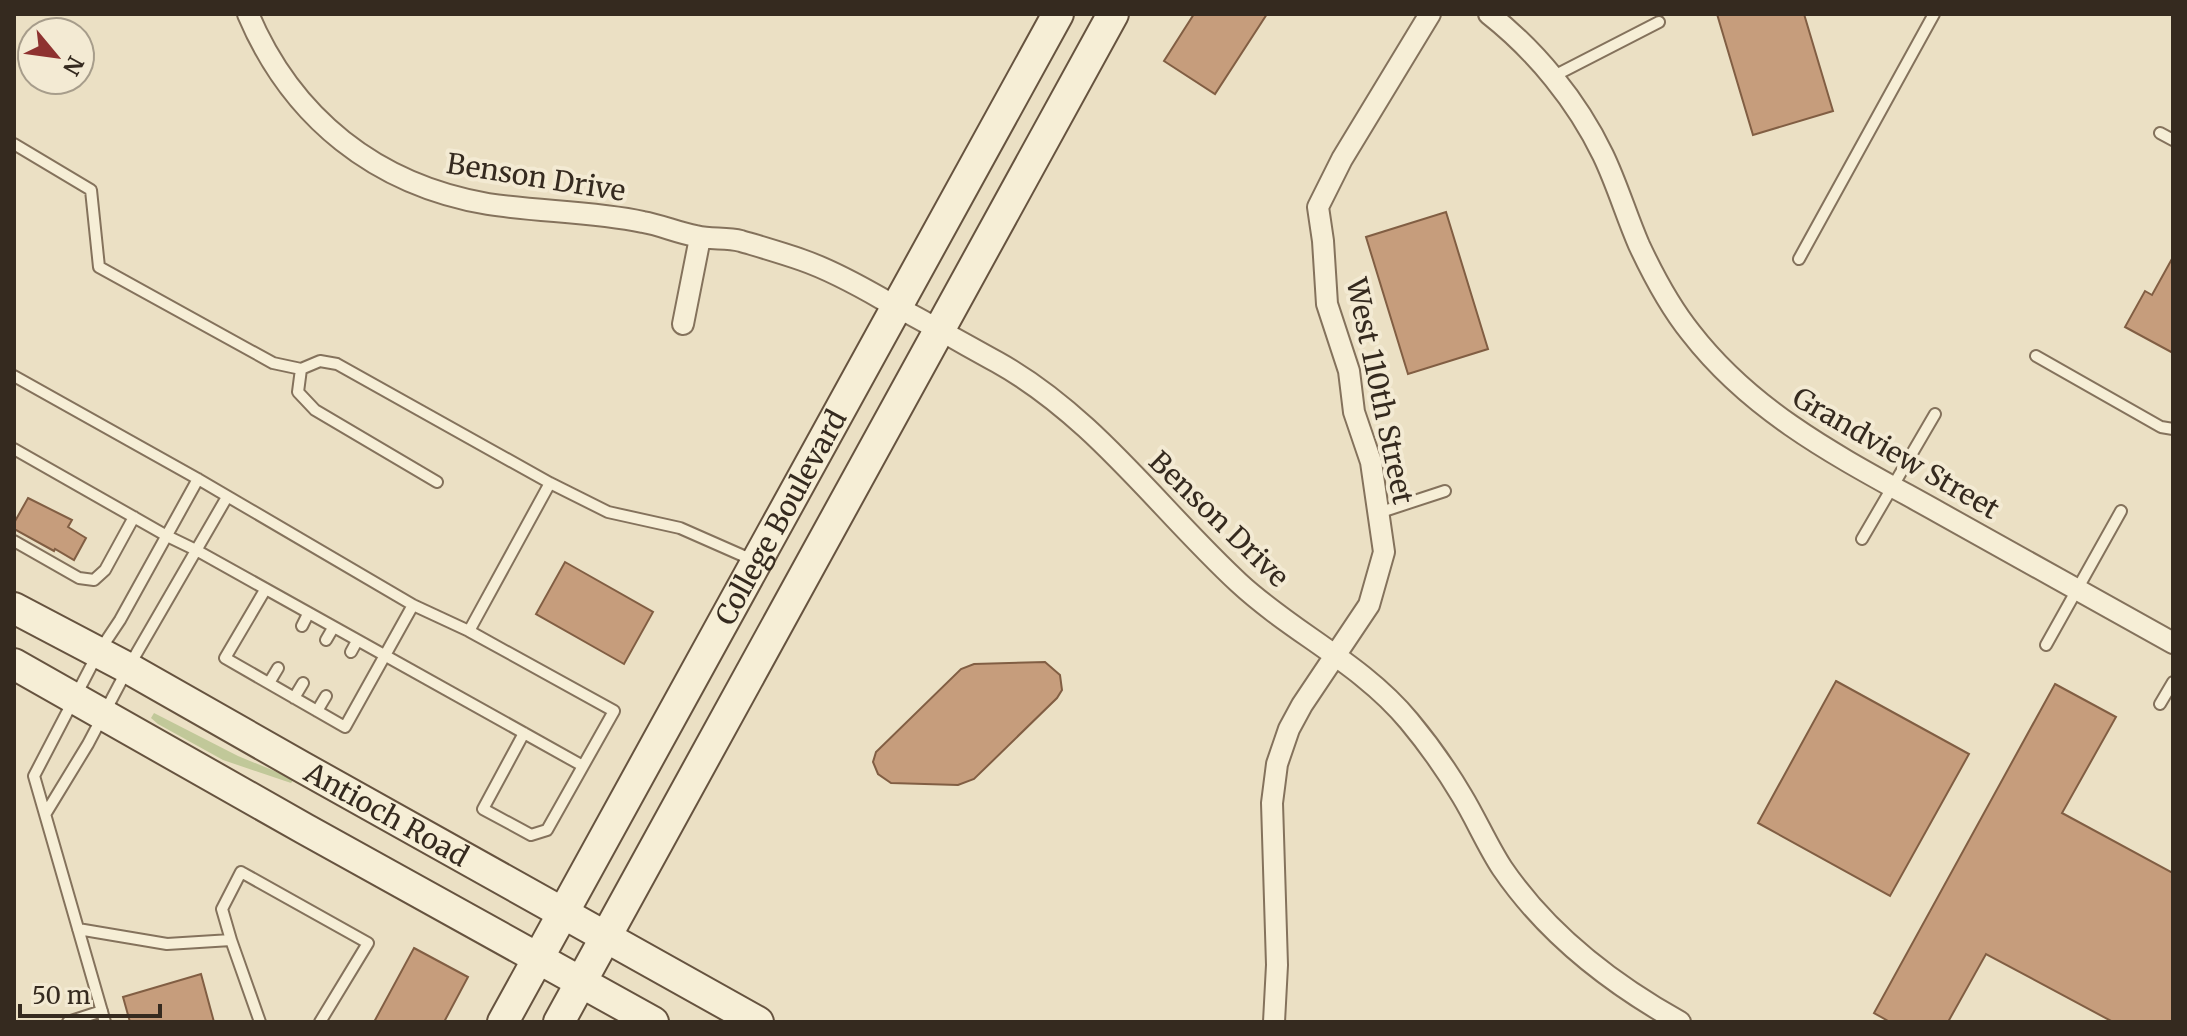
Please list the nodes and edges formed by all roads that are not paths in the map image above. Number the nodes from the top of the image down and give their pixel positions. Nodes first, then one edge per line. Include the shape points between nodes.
1 (248, 14) edge
2 (1058, 14) edge
3 (1113, 14) edge
4 (1430, 14) edge
5 (1489, 14) edge
6 (1934, 14) edge
7 (1659, 22) dead end
8 (1552, 77) junction
9 (2160, 133) dead end
10 (2173, 140) edge
11 (14, 144) edge
12 (700, 238) junction
13 (1799, 259) dead end
14 (898, 307) junction
15 (683, 324) dead end
16 (939, 330) junction
17 (2036, 356) dead end
18 (301, 369) junction
19 (14, 376) edge
20 (1935, 414) dead end
21 (2173, 429) edge
22 (14, 449) edge
23 (198, 479) junction
24 (437, 482) dead end
25 (550, 483) junction
26 (1892, 486) junction
27 (1445, 491) dead end
28 (227, 497) junction
29 (2121, 511) dead end
30 (1378, 513) junction
31 (134, 517) junction
32 (167, 536) junction
33 (1862, 539) dead end
34 (14, 541) edge
35 (196, 550) junction
36 (757, 561) junction
37 (265, 590) junction
38 (2077, 590) junction
39 (413, 605) junction
40 (14, 608) edge
41 (308, 614) junction
42 (302, 626) dead end
43 (333, 628) junction
44 (469, 631) junction
45 (326, 640) dead end
46 (357, 641) junction
47 (2173, 643) edge
48 (2046, 645) dead end
49 (351, 652) dead end
50 (98, 653) junction
51 (1334, 654) junction
52 (385, 656) junction
53 (14, 664) edge
54 (128, 668) junction
55 (278, 668) dead end
56 (2173, 682) edge
57 (269, 683) junction
58 (303, 683) dead end
59 (326, 696) dead end
60 (74, 697) junction
61 (294, 698) junction
62 (2160, 704) dead end
63 (317, 711) junction
64 (104, 714) junction
65 (524, 733) junction
66 (583, 766) junction
67 (46, 813) junction
68 (563, 913) junction
69 (78, 929) junction
70 (606, 937) junction
71 (231, 940) junction
72 (538, 958) junction
73 (581, 982) junction
74 (103, 1017) edge
75 (68, 1022) edge
76 (260, 1022) edge
77 (320, 1022) edge
78 (503, 1022) edge
79 (559, 1022) edge
80 (653, 1022) edge
81 (758, 1022) edge
82 (1274, 1022) edge
83 (1680, 1022) edge

1 - 12 street, Benson Drive via 277,71 308,109 356,152 402,179 488,204 641,221
2 - 14 main road, College Boulevard
3 - 16 main road, College Boulevard
4 - 30 street, West 110th Street via 1318,207 1327,304 1349,371
5 - 8 street, Grandview Street
6 - 13 lane
7 - 8 lane
8 - 26 street, Grandview Street via 1601,152 1639,244 1690,332 1758,403 1810,440
9 - 10 lane
11 - 18 lane via 91,190 99,267 273,363
12 - 14 street, Benson Drive via 734,239 805,260
12 - 15 street
14 - 16 street, Benson Drive
14 - 36 main road, College Boulevard
16 - 51 street, Benson Drive via 1045,392 1084,424 1239,584
16 - 70 main road, College Boulevard
17 - 21 lane
18 - 24 lane via 298,392 315,410
18 - 25 lane via 320,361 337,364
19 - 23 lane
20 - 26 lane
22 - 31 lane
23 - 28 lane
23 - 32 lane
25 - 36 lane via 608,512 680,528
25 - 44 lane
26 - 33 lane
26 - 38 street, Grandview Street
27 - 30 lane
28 - 35 lane
28 - 39 lane
29 - 38 lane
30 - 51 street, West 110th Street via 1384,552 1369,605
31 - 32 lane
31 - 34 lane via 94,580 79,578
32 - 35 lane
32 - 50 lane
35 - 37 lane
35 - 54 lane
36 - 68 main road, College Boulevard
37 - 41 lane
37 - 57 lane via 225,658
38 - 47 street, Grandview Street
38 - 48 lane
39 - 44 lane
39 - 52 lane
40 - 50 main road, Antioch Road
41 - 42 lane
41 - 43 lane
43 - 45 lane
43 - 46 lane
44 - 66 lane via 614,711
46 - 49 lane
46 - 52 lane
50 - 54 main road, Antioch Road
50 - 60 lane
51 - 82 street, West 110th Street via 1289,729 1277,764 1272,813
51 - 83 street, Benson Drive via 1379,689 1436,754 1498,862 1544,921 1619,985
52 - 63 lane via 345,727
52 - 65 lane
53 - 60 main road, Antioch Road
54 - 64 lane
54 - 68 main road, Antioch Road
55 - 57 lane
56 - 62 lane
57 - 61 lane
58 - 61 lane
59 - 63 lane
60 - 64 main road, Antioch Road
60 - 67 lane via 34,776
61 - 63 lane
64 - 67 lane
64 - 72 main road, Antioch Road
65 - 66 lane
65 - 66 lane via 483,809 531,835 547,830
67 - 69 lane
68 - 70 main road, Antioch Road
68 - 72 main road, College Boulevard
69 - 71 lane via 167,944
69 - 74 lane
70 - 73 main road, College Boulevard
70 - 81 main road, Antioch Road
71 - 76 lane
71 - 77 lane via 222,909 241,872 368,943
72 - 73 main road, Antioch Road
72 - 78 main road, College Boulevard
73 - 79 main road, College Boulevard
73 - 80 main road, Antioch Road
74 - 75 lane

